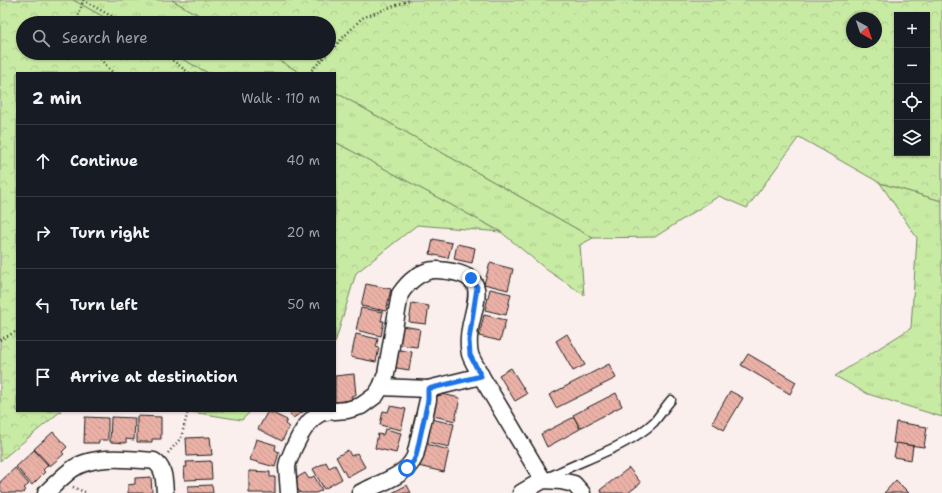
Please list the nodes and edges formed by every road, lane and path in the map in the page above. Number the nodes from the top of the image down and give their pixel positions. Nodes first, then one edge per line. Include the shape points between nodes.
1 (83, 0) edge
2 (410, 0) edge
3 (78, 16) edge
4 (111, 16) edge
5 (336, 44) edge
6 (101, 60) edge
7 (172, 60) edge
8 (321, 60) edge
9 (112, 72) edge
10 (187, 72) edge
11 (310, 72) edge
12 (16, 332) edge
13 (0, 340) edge
14 (481, 376) junction
15 (381, 387) junction
16 (428, 389) junction
17 (671, 400) dead end
18 (336, 410) edge
19 (188, 412) edge
20 (326, 412) edge
21 (159, 465) junction
22 (543, 480) junction
23 (46, 493) edge
24 (165, 493) edge
25 (289, 493) edge
26 (360, 493) edge
27 (521, 493) edge
28 (582, 493) edge

1 - 3 path
1 - 4 path
2 - 5 path via 362,18
6 - 9 path
7 - 10 path
8 - 11 path
12 - 13 path
14 - 15 street via 470,355 469,340 477,287 471,278 463,274 431,270 414,278 400,294 386,374
14 - 16 street
14 - 22 street
15 - 16 street
15 - 18 street via 376,395 361,406
16 - 26 street via 428,400 413,462 398,474
17 - 22 lane via 654,422 639,433
19 - 21 path via 181,438
20 - 25 street via 314,416 291,454 287,467
21 - 23 street via 142,460 91,461 72,469
21 - 24 street via 163,472
22 - 27 street
22 - 28 street via 574,484

